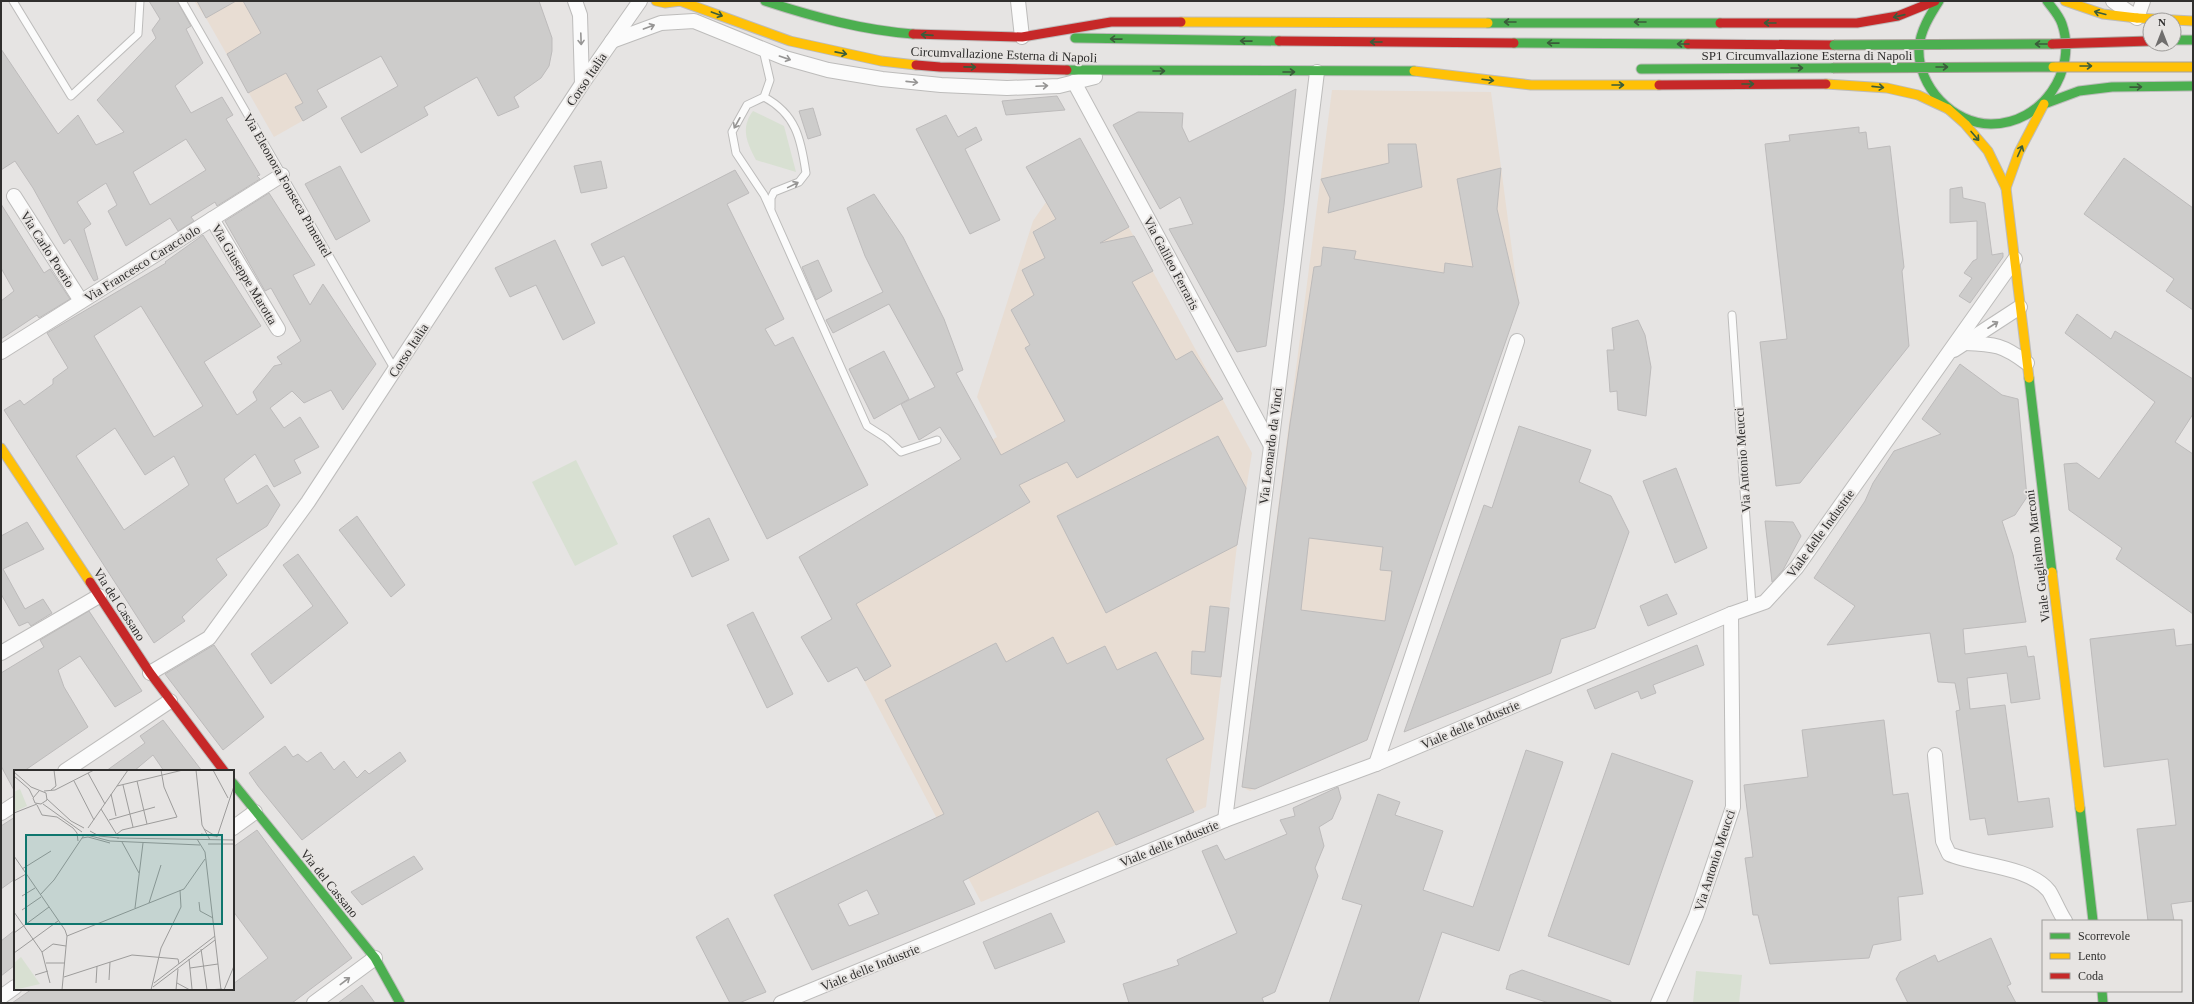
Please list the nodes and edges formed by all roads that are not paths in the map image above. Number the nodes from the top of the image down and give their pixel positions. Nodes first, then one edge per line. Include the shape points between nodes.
1 (13, 1) edge
2 (140, 1) edge
3 (182, 1) edge
4 (576, 1) edge
5 (640, 1) edge
6 (656, 1) edge
7 (680, 1) edge
8 (766, 1) edge
9 (1018, 1) edge
10 (1935, 1) edge
11 (1940, 1) edge
12 (2047, 1) edge
13 (2065, 1) edge
14 (2113, 1) edge
15 (2143, 1) edge
16 (2137, 18) junction
17 (2193, 20) edge
18 (1022, 37) junction
19 (612, 40) junction
20 (2142, 40) edge
21 (2182, 40) edge
22 (2193, 40) edge
23 (1415, 42) joint
24 (763, 49) junction
25 (2193, 67) edge
26 (1635, 69) dead end
27 (1492, 70) dead end
28 (1120, 71) junction
29 (1422, 71) junction
30 (1317, 72) junction
31 (1074, 82) junction
32 (582, 84) junction
33 (2193, 86) edge
34 (764, 97) junction
35 (2044, 104) junction
36 (1948, 109) junction
37 (282, 175) junction
38 (2006, 188) junction
39 (14, 196) dead end
40 (771, 210) junction
41 (212, 219) junction
42 (2015, 259) junction
43 (81, 301) junction
44 (2020, 307) junction
45 (1732, 315) dead end
46 (278, 329) dead end
47 (1517, 341) dead end
48 (1965, 343) junction
49 (1, 352) edge
50 (1949, 353) junction
51 (2027, 363) junction
52 (394, 370) junction
53 (937, 440) dead end
54 (1270, 444) junction
55 (1, 448) edge
56 (99, 596) junction
57 (1752, 606) junction
58 (1731, 614) junction
59 (1, 653) edge
60 (150, 673) junction
61 (170, 701) junction
62 (1935, 755) dead end
63 (1376, 764) junction
64 (66, 770) edge
65 (223, 770) edge
66 (234, 784) edge
67 (14, 805) edge
68 (256, 812) junction
69 (1, 813) edge
70 (1226, 820) junction
71 (234, 827) edge
72 (2064, 920) edge
73 (2093, 920) edge
74 (375, 958) junction
75 (14, 988) edge
76 (2102, 992) edge
77 (1, 997) edge
78 (314, 1003) edge
79 (400, 1003) edge
80 (781, 1003) edge
81 (1658, 1003) edge
82 (2103, 1003) edge

1 - 2 lane via 71,96 138,34
3 - 37 lane, Via Eleonora Fonseca Pimentel
4 -> 32 street via 580,15
5 - 19 street, Corso Italia
6 - 7 main road, Circumvallazione Esterna di Napoli
7 -> 28 main road, Circumvallazione Esterna di Napoli via 790,40 831,52 881,61 940,67
18 -> 8 main road via 880,31 815,17
9 - 18 street
10 -> 18 main road via 1914,13 1857,23 1111,22
11 - 36 main road via 1926,20 1919,48 1924,77
12 - 35 main road, Viale Guglielmo Marconi via 2062,24 2067,52 2061,80
16 -> 13 main road via 2104,14
14 - 16 street
15 - 16 street
16 - 17 main road
23 -> 18 main road, Circumvallazione Esterna di Napoli
19 -> 24 street via 661,23 694,21
19 - 32 street, Corso Italia
20 -> 23 main road, SP1 Circumvallazione Esterna di Napoli, bridge via 2059,44 1834,45
21 - 22 main road
24 -> 31 street via 828,70 889,80 1007,88 1058,86
24 - 34 lane via 770,80
26 -> 25 main road, SP1 Circumvallazione Esterna di Napoli, bridge
27 - 29 main road
28 -> 30 main road, Circumvallazione Esterna di Napoli
28 - 31 street
29 - 30 main road, Circumvallazione Esterna di Napoli
29 -> 36 main road via 1531,85 1845,84 1887,88 1918,95
30 - 54 street, Via Leonardo da Vinci
31 - 54 street, Via Galileo Ferraris
32 - 52 street, Corso Italia
35 -> 33 main road via 2078,91 2112,87
34 -> 40 lane via 747,105 732,132 736,153
40 -> 34 lane via 774,192 799,182 806,173 802,148 791,119 778,105
35 - 36 main road via 2019,119 1991,124 1963,118
38 -> 35 main road, Viale Guglielmo Marconi via 2019,152
36 -> 38 main road, Viale Guglielmo Marconi via 1988,151
37 - 41 street, Via Francesco Caracciolo
37 - 52 lane, Via Eleonora Fonseca Pimentel
38 - 42 main road, Viale Guglielmo Marconi
39 - 43 street, Via Carlo Poerio
40 - 53 lane via 867,426 886,438 901,452
41 - 43 street, Via Francesco Caracciolo
41 - 46 street, Via Giuseppe Marotta
42 - 44 main road, Viale Guglielmo Marconi
42 - 50 street, Viale delle Industrie
43 - 49 street, Via Francesco Caracciolo
48 -> 44 street
44 - 51 main road, Viale Guglielmo Marconi
45 - 57 lane, Via Antonio Meucci
47 - 63 street
48 - 50 street
48 - 51 street via 1991,344 2008,349
50 - 57 street, Viale delle Industrie via 1797,568 1765,602
51 - 73 main road, Viale Guglielmo Marconi
52 - 60 street, Corso Italia via 308,502 210,638
54 - 70 street, Via Leonardo da Vinci
55 - 56 main road, Via del Cassano
56 - 59 street
56 - 60 main road, Via del Cassano
57 - 58 street, Viale delle Industrie
58 - 63 street, Viale delle Industrie
58 - 81 street, Via Antonio Meucci via 1732,807 1696,916
60 - 61 main road, Via del Cassano
61 - 64 street
61 - 65 main road, Via del Cassano
62 - 72 street via 1943,841 1949,854 1963,860 2013,871 2038,881 2049,892
63 - 70 street, Viale delle Industrie
66 - 68 main road, Via del Cassano
67 - 69 street
68 - 71 street
68 - 74 main road, Via del Cassano
70 - 80 street, Viale delle Industrie
78 -> 74 street
74 - 79 main road, Via del Cassano
75 - 77 street
76 - 82 main road

